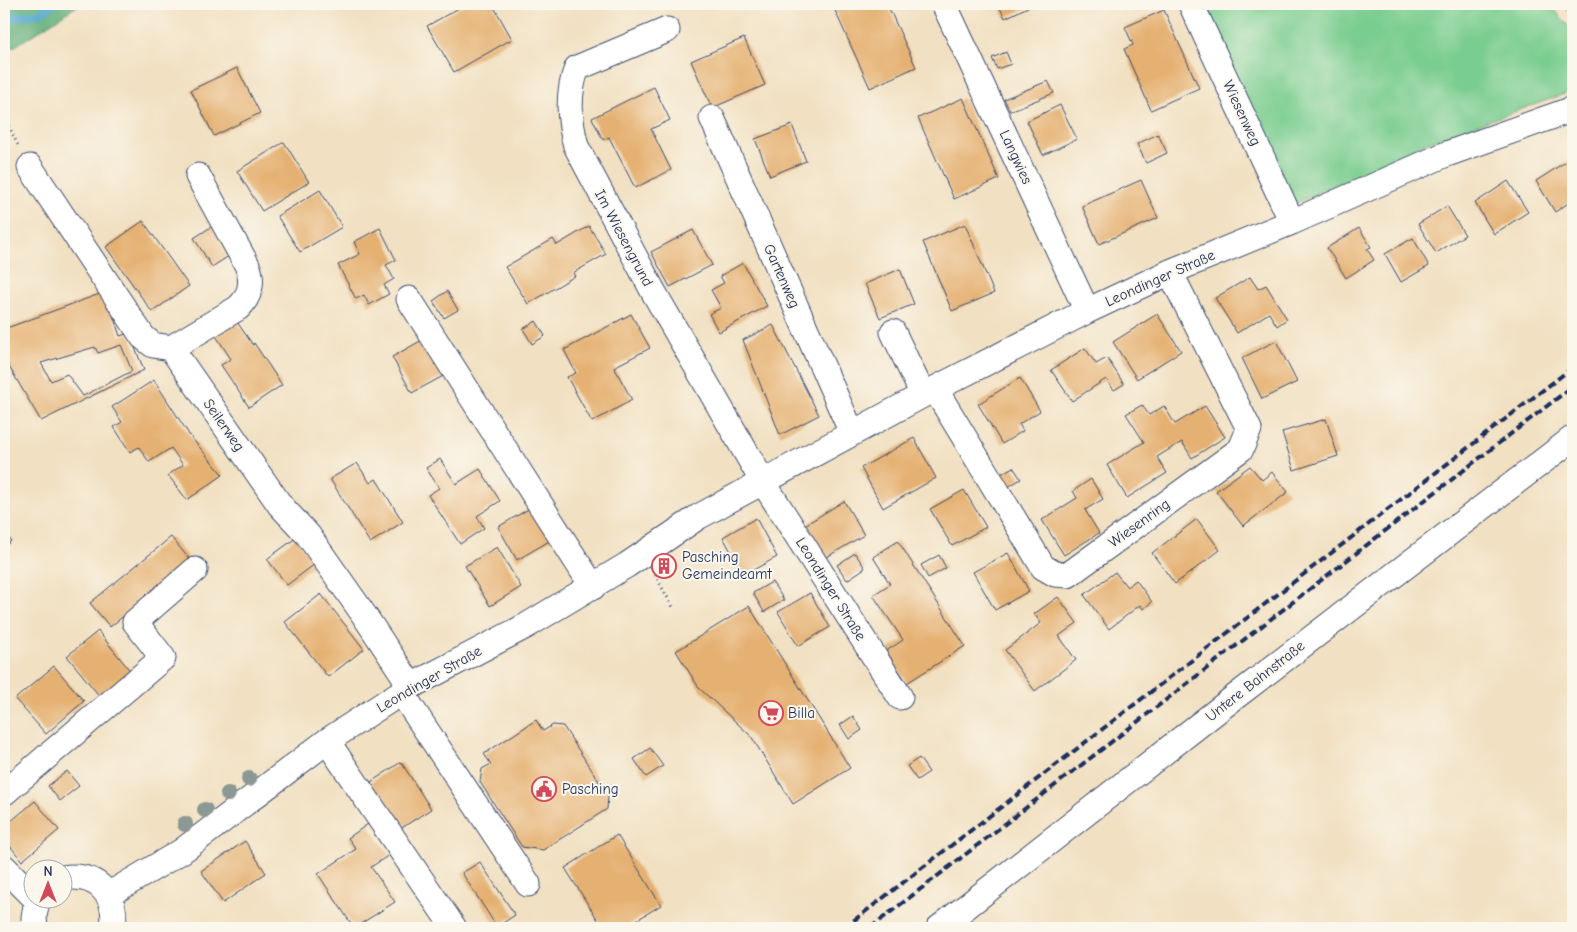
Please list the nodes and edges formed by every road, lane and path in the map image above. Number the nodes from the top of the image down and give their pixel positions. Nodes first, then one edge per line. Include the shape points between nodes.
1 (944, 4) edge
2 (1191, 4) edge
3 (667, 30) dead end
4 (1573, 109) edge
5 (4, 117) edge
6 (712, 118) dead end
7 (30, 167) joint
8 (198, 176) dead end
9 (1292, 222) junction
10 (1170, 272) junction
11 (409, 299) dead end
12 (1087, 311) junction
13 (893, 332) dead end
14 (171, 348) junction
15 (929, 392) junction
16 (852, 433) junction
17 (1573, 438) edge
18 (763, 482) junction
19 (642, 555) junction
20 (194, 570) dead end
21 (593, 587) junction
22 (674, 610) dead end
23 (406, 689) junction
24 (900, 697) dead end
25 (327, 741) junction
26 (4, 794) edge
27 (4, 867) edge
28 (72, 876) edge
29 (528, 884) dead end
30 (22, 885) edge
31 (108, 896) junction
32 (36, 910) edge
33 (35, 928) edge
34 (113, 928) edge
35 (454, 928) edge
36 (939, 928) edge

1 - 12 street, Langwies
2 - 9 street, Wiesenweg
3 - 18 street, Im Wiesengrund via 577,68 571,84 572,129 588,171 652,292
4 - 9 street, Leondinger Straße via 1444,155
5 - 7 path
6 - 16 street, Gartenweg
7 - 14 street via 143,337 153,346
8 - 14 street via 247,265 251,280 245,302 238,308
9 - 10 street, Leondinger Straße
10 - 12 street, Leondinger Straße
10 - 15 street, Wiesenring via 1249,429 1241,449 1068,575 1042,568
11 - 21 street
12 - 15 street, Leondinger Straße
13 - 15 street
14 - 23 street, Seilerweg via 280,505 308,535 362,612
15 - 16 street, Leondinger Straße
16 - 18 street, Leondinger Straße
17 - 36 street, Untere Bahnstraße
18 - 19 street, Leondinger Straße via 698,517
18 - 24 street, Leondinger Straße
19 - 21 street, Leondinger Straße
19 - 22 path
20 - 26 street via 135,622 163,658
21 - 23 street, Leondinger Straße
23 - 25 street, Leondinger Straße
23 - 29 street, Seilerweg
25 - 31 street, Leondinger Straße via 182,851
25 - 35 street
27 - 30 street
28 - 31 street via 97,884
31 - 34 street via 115,917
32 - 33 street

